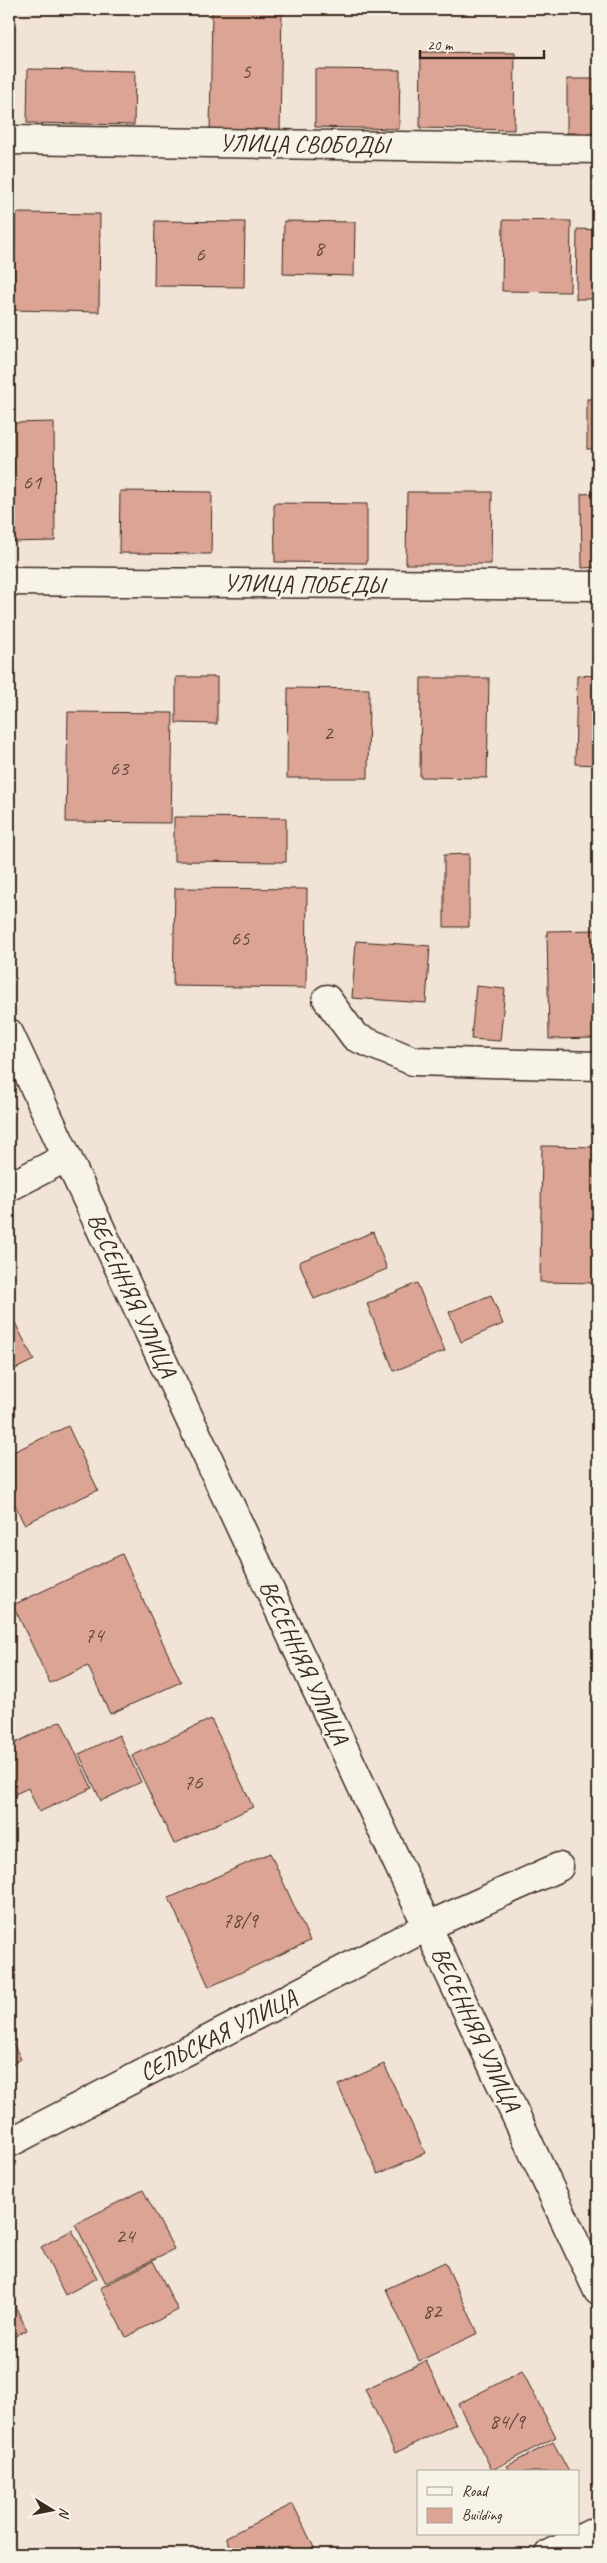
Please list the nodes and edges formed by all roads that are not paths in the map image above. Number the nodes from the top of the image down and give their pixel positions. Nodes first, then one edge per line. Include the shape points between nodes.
1 (9, 140) edge
2 (598, 149) edge
3 (9, 581) edge
4 (598, 586) edge
5 (327, 999) dead end
6 (9, 1033) edge
7 (598, 1066) edge
8 (67, 1157) junction
9 (9, 1187) edge
10 (559, 1867) dead end
11 (428, 1926) junction
12 (9, 2143) edge
13 (598, 2291) edge
14 (598, 2530) edge
15 (550, 2554) edge

1 - 2 street, УЛИЦА СВОБОДЫ
3 - 4 street, УЛИЦА ПОБЕДЫ
5 - 7 street via 355,1037 413,1061
6 - 8 street, ВЕСЕННЯЯ УЛИЦА
8 - 9 street
8 - 11 street, ВЕСЕННЯЯ УЛИЦА
10 - 11 street, СЕЛЬСКАЯ УЛИЦА
11 - 12 street, СЕЛЬСКАЯ УЛИЦА
11 - 13 street, ВЕСЕННЯЯ УЛИЦА
14 - 15 street

